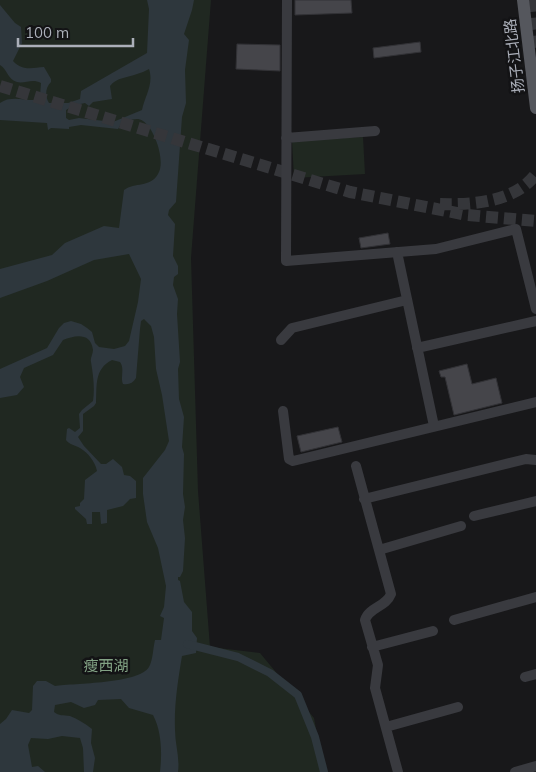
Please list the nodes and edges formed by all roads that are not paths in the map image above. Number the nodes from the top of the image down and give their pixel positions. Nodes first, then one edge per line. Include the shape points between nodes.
1 (288, 0) edge
2 (523, 0) edge
3 (536, 108) edge
4 (375, 131) dead end
5 (286, 138) junction
6 (397, 252) junction
7 (407, 300) junction
8 (536, 309) edge
9 (536, 321) edge
10 (281, 340) dead end
11 (417, 348) junction
12 (536, 402) edge
13 (284, 411) dead end
14 (434, 426) junction
15 (536, 460) edge
16 (356, 466) dead end
17 (364, 499) junction
18 (536, 501) edge
19 (474, 516) dead end
20 (461, 526) dead end
21 (378, 550) junction
22 (536, 597) edge
23 (454, 620) dead end
24 (433, 631) dead end
25 (372, 647) junction
26 (536, 674) edge
27 (525, 677) dead end
28 (458, 708) dead end
29 (386, 727) junction
30 (536, 766) edge
31 (398, 772) edge
32 (515, 772) edge

1 - 5 lane
2 - 3 main road, 扬子江北路
4 - 5 lane
5 - 6 lane via 286,261
6 - 7 lane
6 - 8 lane via 436,249 516,229
7 - 10 lane via 292,328
7 - 11 lane
9 - 11 lane
11 - 14 lane
12 - 14 lane
13 - 14 lane via 289,459 293,461
15 - 17 lane via 526,459
16 - 17 lane
17 - 21 lane
18 - 19 lane
20 - 21 lane
21 - 25 lane via 391,594 389,600 367,614 365,620
22 - 23 lane
24 - 25 lane
25 - 29 lane via 378,665 375,688
26 - 27 lane
28 - 29 lane
29 - 31 lane
30 - 32 lane

